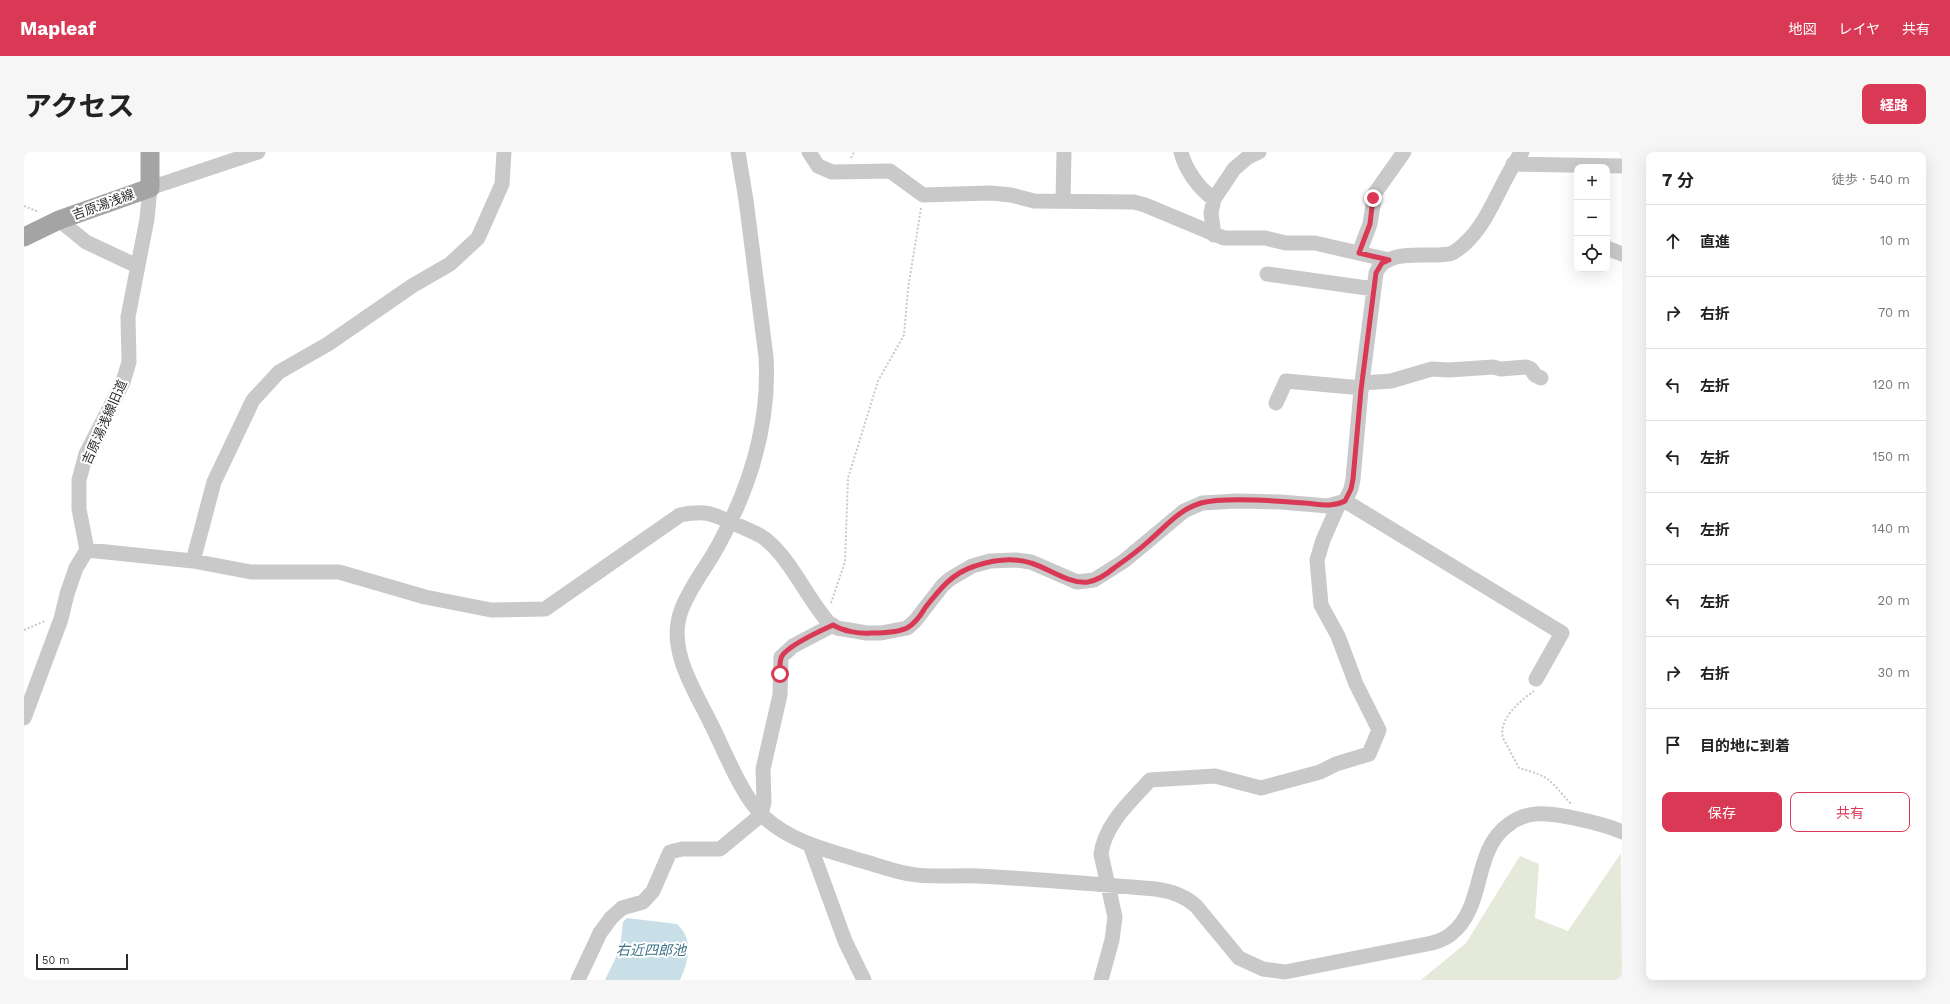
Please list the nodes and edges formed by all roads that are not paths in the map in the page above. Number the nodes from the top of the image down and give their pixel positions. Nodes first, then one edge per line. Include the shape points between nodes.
1 (150, 152) edge
2 (258, 152) edge
3 (504, 152) edge
4 (738, 152) edge
5 (808, 152) edge
6 (1064, 152) edge
7 (1181, 152) edge
8 (1258, 152) edge
9 (1404, 152) edge
10 (1517, 156) edge
11 (1574, 165) edge
12 (1610, 166) edge
13 (1622, 166) edge
14 (150, 188) junction
15 (1214, 199) junction
16 (1063, 200) junction
17 (59, 220) junction
18 (1214, 235) junction
19 (24, 237) edge
20 (1610, 249) edge
21 (1359, 253) junction
22 (1622, 254) edge
23 (1389, 260) junction
24 (137, 266) junction
25 (1267, 274) dead end
26 (1374, 289) junction
27 (1541, 378) dead end
28 (1362, 385) junction
29 (1276, 403) dead end
30 (1342, 502) junction
31 (731, 522) junction
32 (87, 550) junction
33 (193, 561) junction
34 (829, 622) junction
35 (1536, 679) road end
36 (24, 718) edge
37 (761, 815) junction
38 (1622, 832) edge
39 (810, 845) junction
40 (1108, 885) junction
41 (578, 980) edge
42 (864, 980) edge
43 (1101, 980) edge

1 - 14 main road, 吉原湯浅線
2 - 14 street
3 - 33 street via 502,184 478,238 450,264 412,286 328,344 279,372 254,400 214,482
4 - 31 street via 762,323 767,381 766,407 759,448
5 - 16 street via 818,166 832,172 890,171 923,195 991,193 1034,201
6 - 16 street
7 - 15 street via 1187,169 1207,195
8 - 15 street via 1234,169
9 - 21 street via 1375,193 1370,224
10 - 11 street via 1554,164
10 - 23 street via 1484,218 1453,254 1404,256
12 - 13 street
14 - 17 main road, 吉原湯浅線
14 - 24 street, 吉原湯浅線旧道 via 147,219
15 - 18 street via 1211,213
16 - 18 street via 1134,202
17 - 19 main road, 吉原湯浅線
17 - 24 street via 86,242
18 - 21 street via 1224,238 1266,238 1286,243 1315,243
20 - 22 street
21 - 23 street
23 - 26 street via 1379,267
24 - 32 street, 吉原湯浅線旧道 via 128,317 129,362 123,382 86,454 80,480 79,509
25 - 26 street
26 - 28 street
27 - 28 street via 1526,368 1432,369 1391,381
28 - 29 street via 1286,381
28 - 30 street via 1353,479 1351,489
30 - 34 street via 1328,506 1236,501 1202,503 1184,511 1124,561 1094,580 1076,582 1031,562 990,561 972,566 943,585 906,628 866,633 844,629
30 - 35 street via 1562,633
30 - 40 street via 1323,540 1317,560 1321,605 1338,636 1356,684 1379,730 1370,754 1336,764 1320,772 1261,788 1215,776 1150,780 1122,810 1102,844 1100,854
31 - 33 street via 698,511 680,515 545,609 491,610 425,597 339,572 251,572
31 - 34 street via 761,537 772,546
31 - 37 street via 695,582 681,611 677,633 681,661 745,792
32 - 33 street
32 - 36 street via 76,568 66,594 61,619
34 - 37 street via 781,657 780,695 763,769 764,802
37 - 39 street via 783,832
37 - 41 street via 720,849 682,849 670,852 653,891 643,902 622,908 600,933
38 - 40 street via 1598,823 1547,813 1523,816 1504,827 1489,845 1472,903 1452,934 1432,943 1286,972 1262,969 1239,958 1196,906 1182,896 1155,889
39 - 40 street via 911,875 975,876
39 - 42 street via 845,941
40 - 43 street via 1115,927

